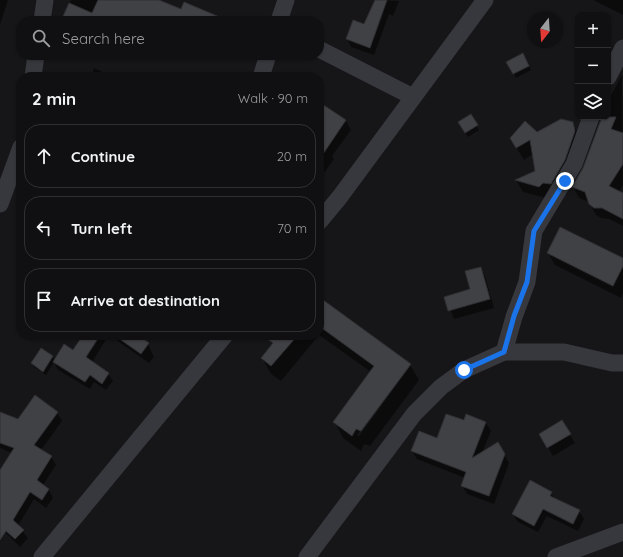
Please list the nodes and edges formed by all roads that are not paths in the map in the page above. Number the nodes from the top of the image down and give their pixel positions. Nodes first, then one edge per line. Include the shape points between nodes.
1 (45, 0) edge
2 (286, 0) edge
3 (484, 0) edge
4 (43, 16) edge
5 (281, 16) edge
6 (623, 48) edge
7 (324, 52) edge
8 (35, 60) edge
9 (266, 60) edge
10 (611, 71) edge
11 (34, 72) edge
12 (263, 72) edge
13 (413, 97) junction
14 (590, 120) edge
15 (16, 161) edge
16 (0, 204) edge
17 (324, 216) edge
18 (222, 340) edge
19 (504, 352) junction
20 (623, 363) edge
21 (623, 532) edge
22 (42, 557) edge
23 (307, 557) edge
24 (556, 557) edge

1 - 4 street
2 - 5 street
3 - 13 street
6 - 10 street
7 - 13 street
8 - 11 street
9 - 12 street
13 - 17 street
14 - 19 street via 574,164 534,231 527,282
15 - 16 street
18 - 22 street
19 - 20 street via 564,352 612,363
19 - 23 street via 464,370 441,387 414,414
21 - 24 street

